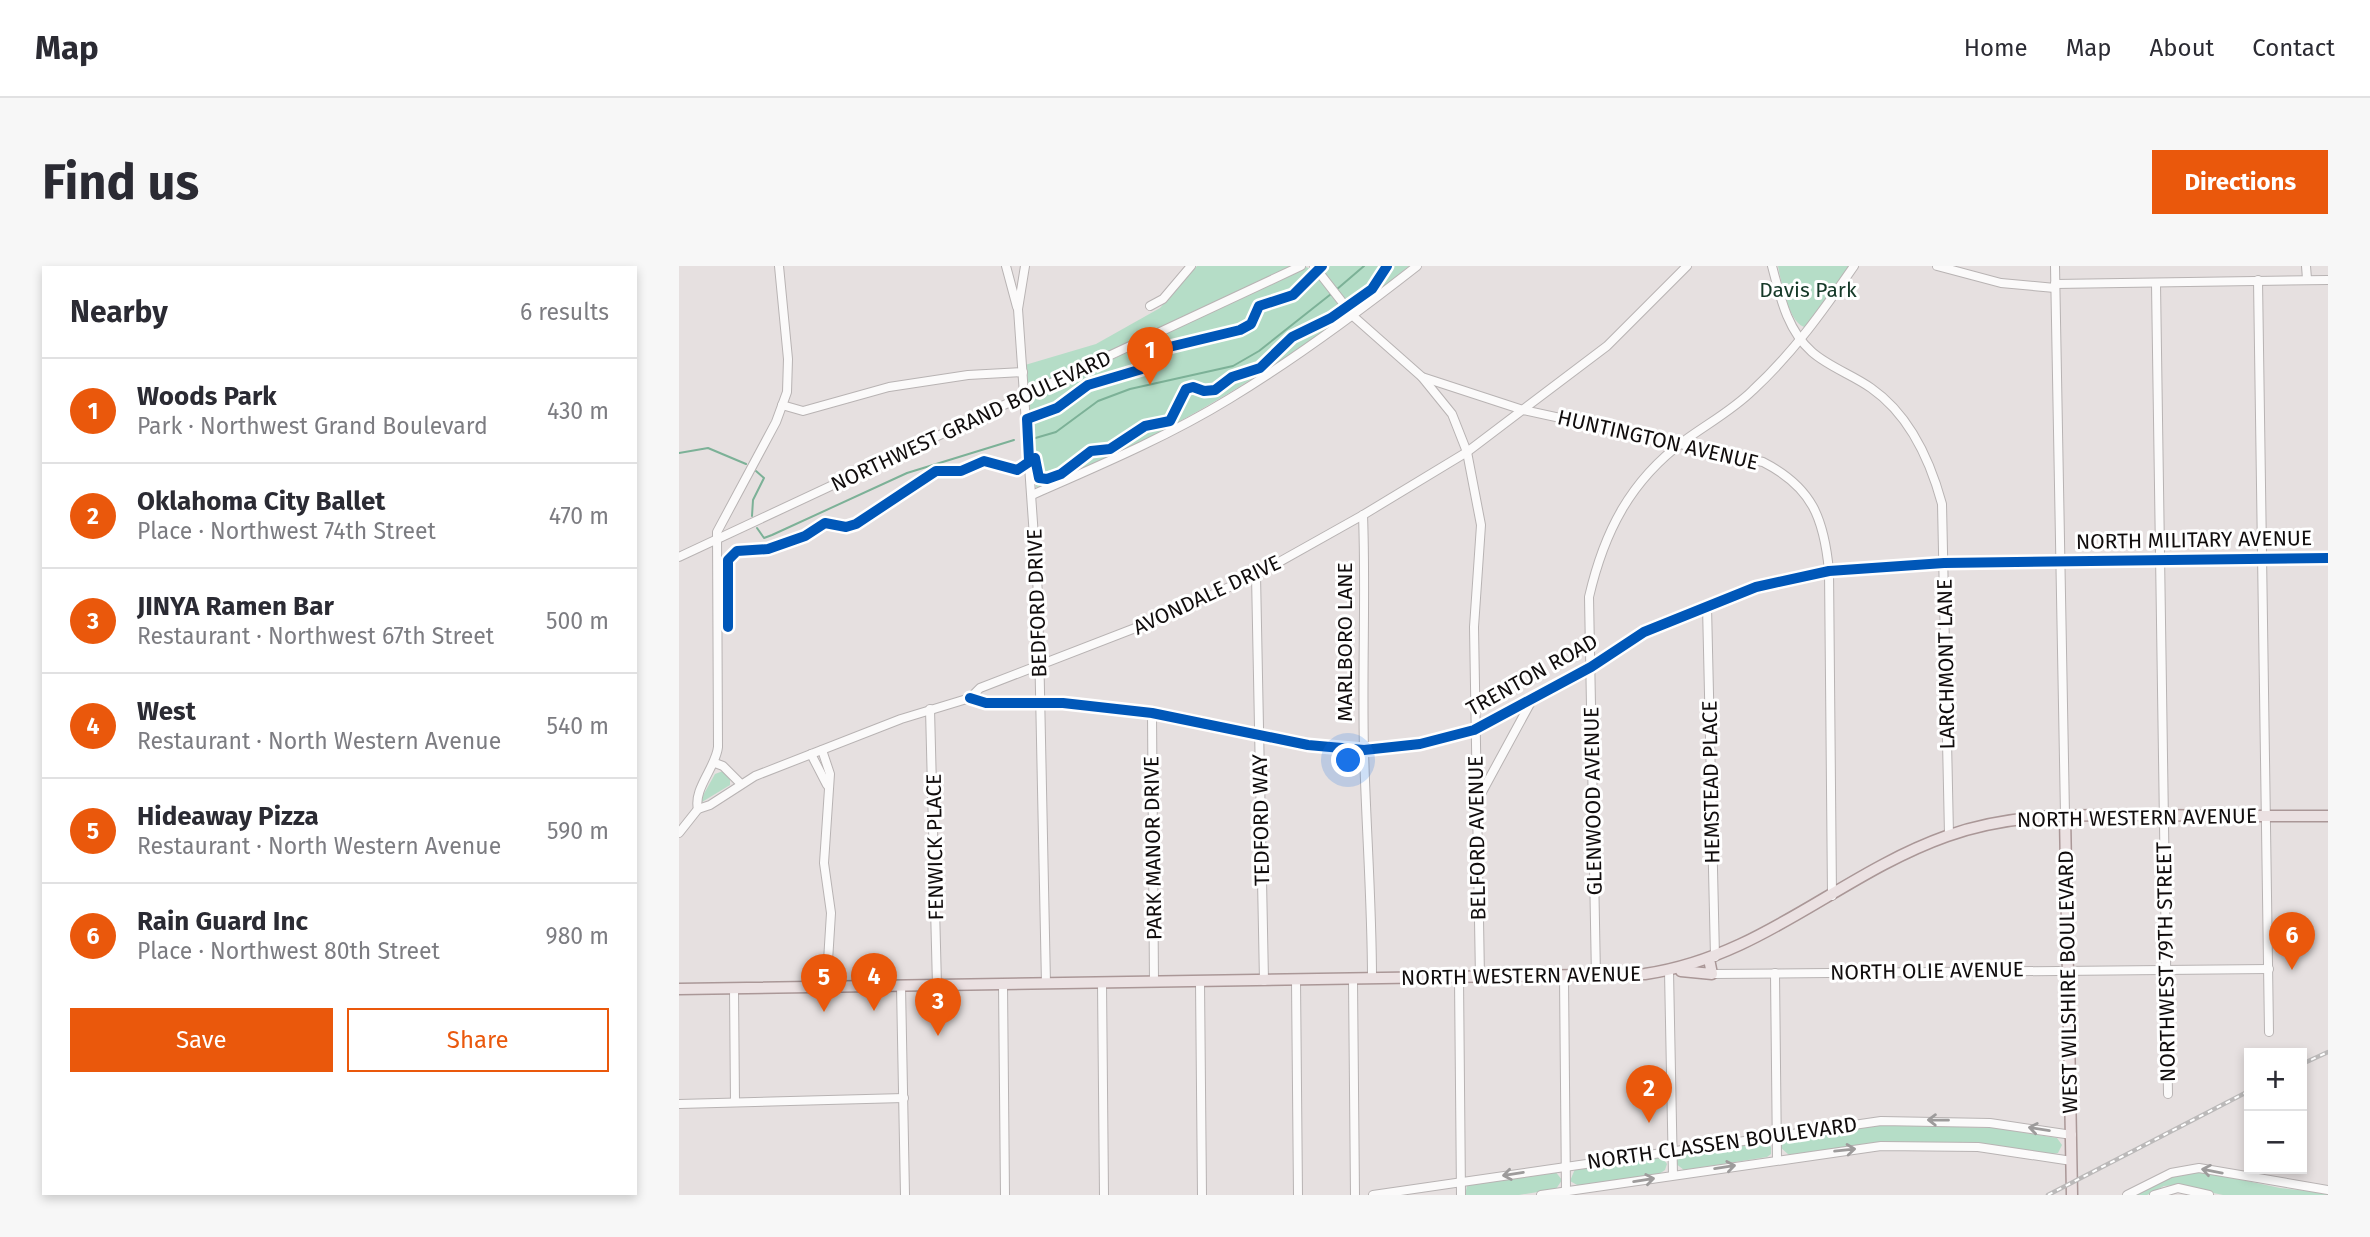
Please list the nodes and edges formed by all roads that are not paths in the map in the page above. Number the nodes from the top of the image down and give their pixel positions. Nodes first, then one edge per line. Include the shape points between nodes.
1 (779, 266) edge
2 (1006, 266) edge
3 (1025, 266) edge
4 (1191, 266) edge
5 (1301, 266) edge
6 (1314, 266) edge
7 (1417, 266) edge
8 (1687, 266) edge
9 (1772, 266) edge
10 (1854, 266) edge
11 (1937, 266) edge
12 (2055, 266) edge
13 (2306, 266) edge
14 (2307, 279) junction
15 (2258, 280) junction
16 (2328, 281) edge
17 (2157, 284) junction
18 (2055, 286) junction
19 (1150, 306) dead end
20 (1018, 309) junction
21 (1353, 316) junction
22 (1802, 340) junction
23 (1023, 372) junction
24 (1422, 377) junction
25 (1024, 397) junction
26 (782, 405) junction
27 (1523, 410) junction
28 (1681, 443) junction
29 (1467, 452) junction
30 (1032, 495) junction
31 (1363, 515) junction
32 (717, 539) junction
33 (679, 557) edge
34 (2328, 558) edge
35 (2158, 560) junction
36 (2262, 560) junction
37 (2060, 561) junction
38 (1944, 563) junction
39 (1829, 571) junction
40 (1256, 575) junction
41 (1707, 606) junction
42 (1040, 665) junction
43 (1591, 667) junction
44 (969, 698) junction
45 (1534, 698) junction
46 (1041, 702) junction
47 (930, 709) junction
48 (1152, 713) junction
49 (1474, 730) junction
50 (1260, 736) junction
51 (822, 750) junction
52 (1364, 750) junction
53 (811, 754) junction
54 (715, 763) junction
55 (741, 784) junction
56 (827, 785) junction
57 (1476, 804) junction
58 (698, 809) junction
59 (2065, 815) junction
60 (2165, 815) junction
61 (2268, 816) junction
62 (2328, 816) edge
63 (679, 833) edge
64 (1948, 835) junction
65 (1832, 896) junction
66 (1712, 958) junction
67 (828, 961) dead end
68 (2068, 969) junction
69 (2166, 969) junction
70 (2269, 969) junction
71 (1669, 971) junction
72 (1775, 973) junction
73 (1712, 974) junction
74 (1564, 977) junction
75 (1596, 977) junction
76 (1459, 978) junction
77 (1480, 978) junction
78 (1372, 979) junction
79 (1296, 980) junction
80 (1353, 980) junction
81 (1263, 981) junction
82 (1154, 982) junction
83 (1201, 982) junction
84 (1102, 983) junction
85 (1003, 984) junction
86 (1046, 984) junction
87 (901, 986) junction
88 (937, 986) junction
89 (679, 989) edge
90 (734, 989) junction
91 (2270, 1032) dead end
92 (2168, 1094) dead end
93 (904, 1098) junction
94 (735, 1102) junction
95 (679, 1104) edge
96 (1777, 1134) junction
97 (2072, 1135) junction
98 (1672, 1150) junction
99 (1777, 1159) junction
100 (2072, 1161) junction
101 (1565, 1166) junction
102 (1673, 1175) junction
103 (1460, 1182) junction
104 (2328, 1189) edge
105 (1566, 1191) junction
106 (905, 1195) edge
107 (1005, 1195) edge
108 (1104, 1195) edge
109 (1202, 1195) edge
110 (1298, 1195) edge
111 (1355, 1195) edge
112 (1373, 1195) edge
113 (1461, 1195) edge
114 (1541, 1195) edge
115 (2072, 1195) edge
116 (2127, 1195) edge
117 (2154, 1195) edge
118 (2209, 1195) edge

1 - 26 street via 788,359
2 - 20 street
3 - 20 street, BEDFORD DRIVE
4 - 19 street via 1163,299
5 - 25 street, NORTHWEST GRAND BOULEVARD
6 - 21 street, HUNTINGTON AVENUE
7 - 21 street
8 - 27 street, AVONDALE DRIVE via 1607,346
9 - 22 street, LARCHMONT LANE via 1785,313
10 - 22 street, GLENWOOD AVENUE
11 - 18 street via 2001,283
12 - 18 street, WEST WILSHIRE BOULEVARD
13 - 14 street
14 - 15 street
14 - 16 street
15 - 17 street
15 - 36 street
17 - 18 street
17 - 35 street, NORTHWEST 79TH STREET
18 - 37 street, WEST WILSHIRE BOULEVARD
20 - 23 street, BEDFORD DRIVE
21 - 24 street, HUNTINGTON AVENUE
21 - 30 street via 1228,400 1113,460
22 - 28 street, GLENWOOD AVENUE via 1751,393
22 - 38 street, LARCHMONT LANE via 1812,352 1874,390 1907,423 1932,467
23 - 25 street, BEDFORD DRIVE
23 - 26 street, NORTHWEST GRAND BOULEVARD via 889,387 803,411
24 - 27 street, HUNTINGTON AVENUE
24 - 29 street, BELFORD AVENUE via 1452,414
25 - 30 street, BEDFORD DRIVE
25 - 32 street, NORTHWEST GRAND BOULEVARD
26 - 32 street via 723,517
27 - 28 street, HUNTINGTON AVENUE
27 - 29 street, AVONDALE DRIVE
28 - 39 street, HUNTINGTON AVENUE via 1763,463 1785,474 1807,494 1821,522
28 - 43 street, GLENWOOD AVENUE via 1636,485 1609,532 1589,597
29 - 31 street, AVONDALE DRIVE
29 - 49 street, BELFORD AVENUE via 1481,525 1474,627
30 - 42 street, BEDFORD DRIVE
31 - 40 street, AVONDALE DRIVE
31 - 52 street, MARLBORO LANE
32 - 33 street, NORTHWEST GRAND BOULEVARD
32 - 54 street
34 - 36 street, NORTH MILITARY AVENUE
35 - 36 street, NORTH MILITARY AVENUE
35 - 37 street, NORTH MILITARY AVENUE
35 - 60 street, NORTHWEST 79TH STREET
36 - 61 street
37 - 38 street, TRENTON ROAD
37 - 59 street, WEST WILSHIRE BOULEVARD
38 - 39 street, TRENTON ROAD
38 - 64 street, LARCHMONT LANE
39 - 41 street, TRENTON ROAD via 1756,587
39 - 65 street, HUNTINGTON AVENUE
40 - 42 street, AVONDALE DRIVE
40 - 50 street, TEDFORD WAY
41 - 43 street, TRENTON ROAD via 1644,632
41 - 66 street, HEMSTEAD PLACE
42 - 44 street, AVONDALE DRIVE via 980,688
42 - 46 street, BEDFORD DRIVE
43 - 45 street, TRENTON ROAD
43 - 75 street, GLENWOOD AVENUE
44 - 46 street, TRENTON ROAD via 986,703
44 - 47 street, AVONDALE DRIVE
45 - 49 street, TRENTON ROAD
45 - 57 street
46 - 48 street, TRENTON ROAD
46 - 86 street, BEDFORD DRIVE
47 - 51 street, AVONDALE DRIVE
47 - 88 street, FENWICK PLACE
48 - 50 street, TRENTON ROAD
48 - 82 street, PARK MANOR DRIVE
49 - 52 street, TRENTON ROAD via 1420,744
49 - 57 street, BELFORD AVENUE
50 - 52 street, TRENTON ROAD
50 - 81 street, TEDFORD WAY
51 - 53 street, AVONDALE DRIVE
51 - 56 street via 829,774
52 - 78 street, MARLBORO LANE
53 - 55 street, AVONDALE DRIVE
53 - 56 street
54 - 55 street
54 - 58 street via 697,799
55 - 58 street, AVONDALE DRIVE
56 - 67 street
57 - 77 street, BELFORD AVENUE
58 - 63 street, AVONDALE DRIVE
59 - 60 main road, NORTH WESTERN AVENUE
59 - 64 main road, NORTH WESTERN AVENUE via 2013,819
59 - 68 main road, WEST WILSHIRE BOULEVARD
60 - 61 main road, NORTH WESTERN AVENUE
60 - 69 street, NORTHWEST 79TH STREET
61 - 62 main road, NORTH WESTERN AVENUE
61 - 70 street
64 - 65 main road, NORTH WESTERN AVENUE
65 - 66 main road, NORTH WESTERN AVENUE via 1753,941
66 - 71 main road, NORTH WESTERN AVENUE
66 - 73 main road
68 - 69 street, NORTH OLIE AVENUE
68 - 72 street, NORTH OLIE AVENUE
68 - 97 main road, WEST WILSHIRE BOULEVARD
69 - 70 street, NORTH OLIE AVENUE
69 - 92 street, NORTHWEST 79TH STREET
70 - 91 street
71 - 73 main road
71 - 75 main road, NORTH WESTERN AVENUE
71 - 98 street
72 - 73 street, NORTH OLIE AVENUE
72 - 96 street
74 - 75 main road, NORTH WESTERN AVENUE
74 - 77 main road, NORTH WESTERN AVENUE
74 - 101 street
76 - 77 main road, NORTH WESTERN AVENUE
76 - 78 main road, NORTH WESTERN AVENUE
76 - 103 street
78 - 80 main road, NORTH WESTERN AVENUE
79 - 80 main road, NORTH WESTERN AVENUE
79 - 81 main road, NORTH WESTERN AVENUE
79 - 110 street
80 - 111 street
81 - 83 main road, NORTH WESTERN AVENUE
82 - 83 main road, NORTH WESTERN AVENUE
82 - 84 main road, NORTH WESTERN AVENUE
83 - 109 street
84 - 86 main road, NORTH WESTERN AVENUE
84 - 108 street
85 - 86 main road, NORTH WESTERN AVENUE
85 - 88 main road, NORTH WESTERN AVENUE
85 - 107 street
87 - 88 main road, NORTH WESTERN AVENUE
87 - 90 main road, NORTH WESTERN AVENUE
87 - 93 street
89 - 90 main road, NORTH WESTERN AVENUE
90 - 94 street
93 - 94 street
93 - 106 street
94 - 95 street
97 -> 96 street, NORTH CLASSEN BOULEVARD via 1990,1123 1910,1119
96 - 98 street, NORTH CLASSEN BOULEVARD
96 - 99 street
97 - 100 main road, WEST WILSHIRE BOULEVARD
98 - 101 street, NORTH CLASSEN BOULEVARD
98 - 102 street
99 -> 100 street, NORTH CLASSEN BOULEVARD via 1873,1147 1939,1145
102 -> 99 street, NORTH CLASSEN BOULEVARD
100 - 115 main road, WEST WILSHIRE BOULEVARD
101 -> 103 street, NORTH CLASSEN BOULEVARD
101 - 105 street
105 -> 102 street, NORTH CLASSEN BOULEVARD
103 - 112 street, NORTH CLASSEN BOULEVARD
103 - 113 street
104 -> 116 street via 2199,1168 2171,1173
105 - 114 street, NORTH CLASSEN BOULEVARD
117 - 118 street via 2178,1188

